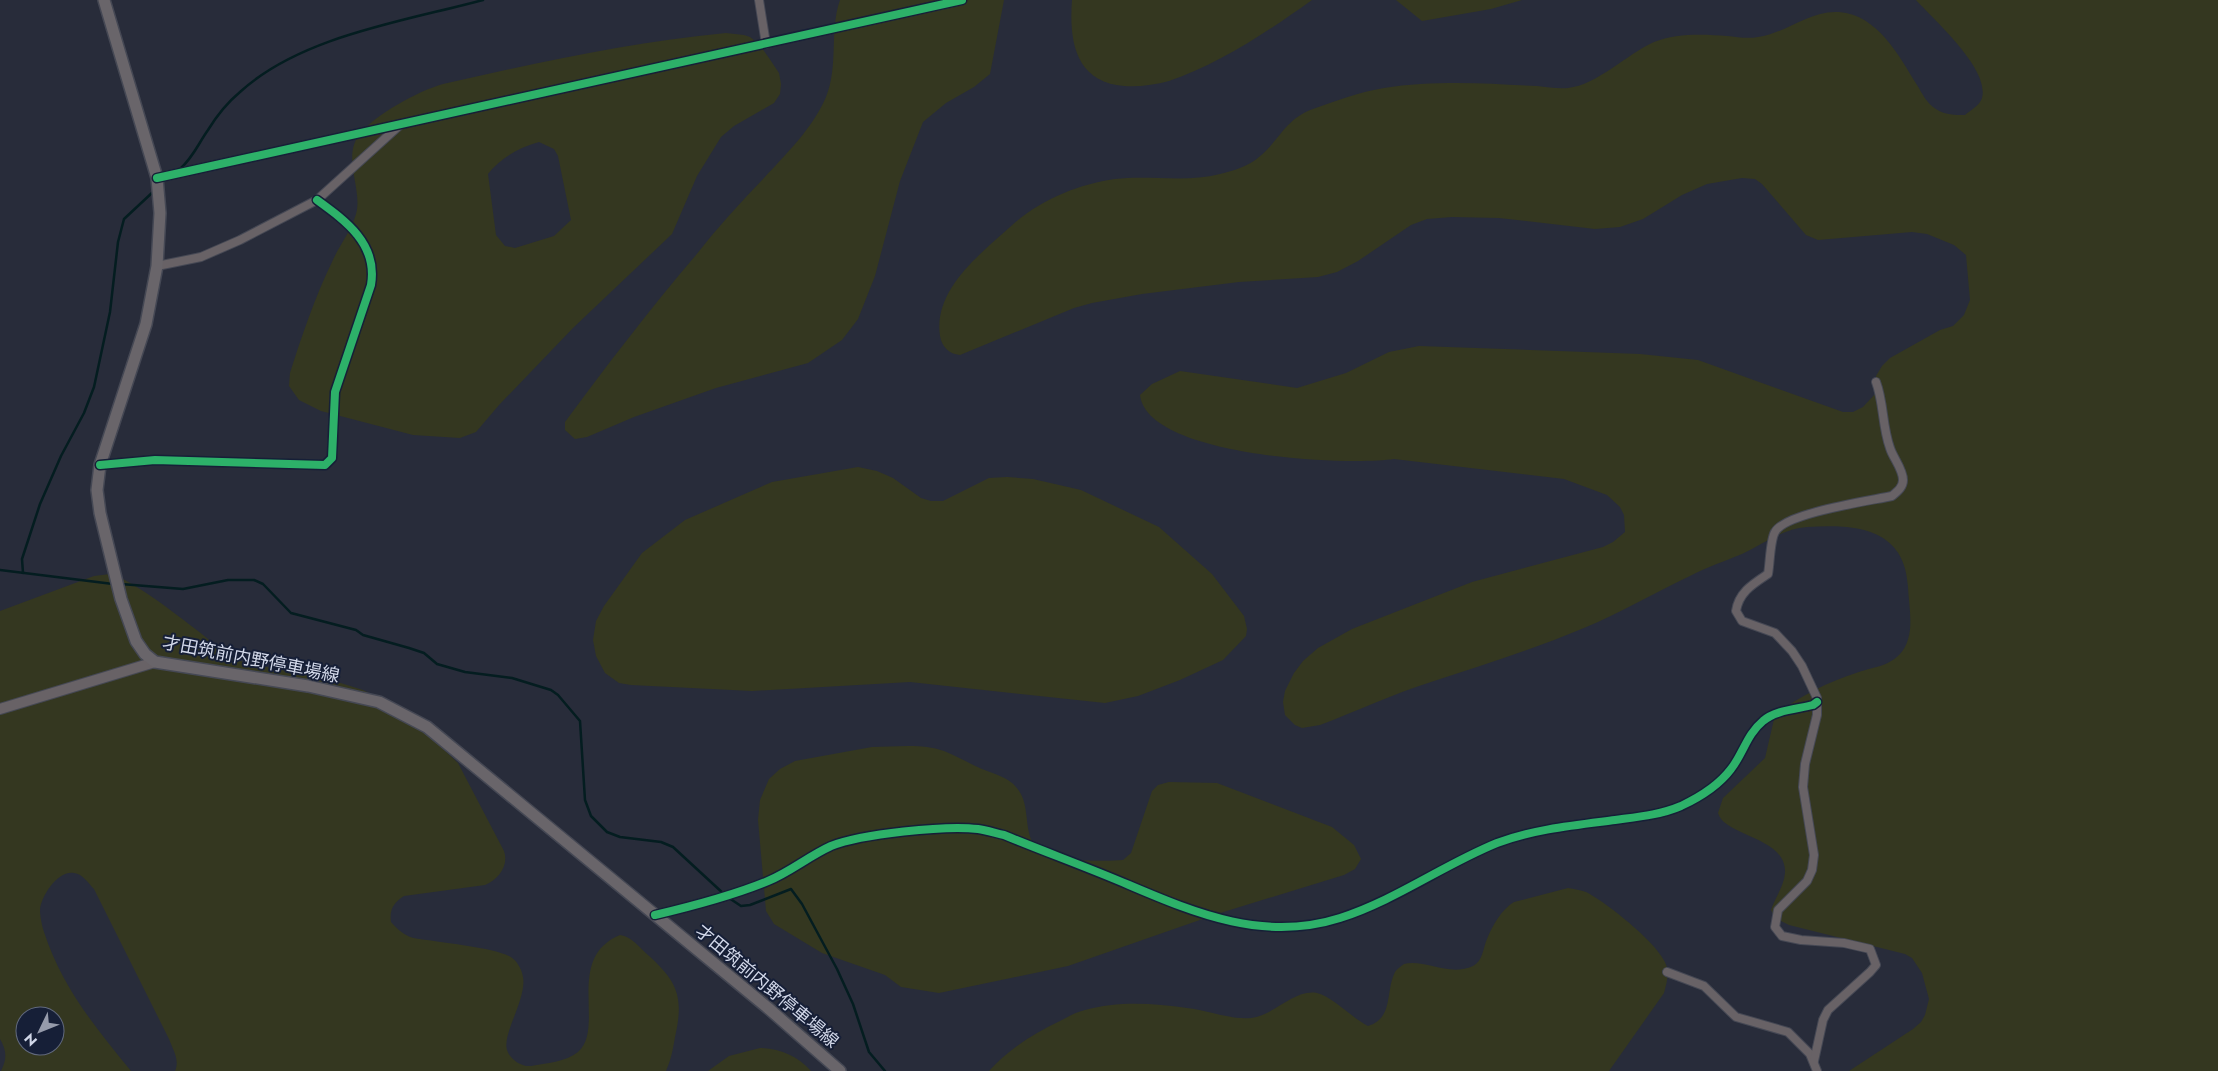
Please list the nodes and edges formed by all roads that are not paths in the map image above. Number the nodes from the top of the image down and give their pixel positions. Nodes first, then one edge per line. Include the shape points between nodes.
1 (104, 0) edge
2 (759, 0) edge
3 (962, 0) edge
4 (766, 44) junction
5 (401, 124) junction
6 (157, 178) junction
7 (317, 200) junction
8 (157, 266) junction
9 (1876, 382) dead end
10 (100, 465) junction
11 (156, 662) junction
12 (1817, 702) junction
13 (0, 709) edge
14 (655, 915) junction
15 (1667, 972) dead end
16 (1814, 1061) junction
17 (840, 1071) edge
18 (1818, 1071) edge

1 - 6 main road, 才田筑前内野停車場線
2 - 4 street
3 - 4 street
4 - 5 street
5 - 6 street
5 - 7 street
6 - 8 main road, 才田筑前内野停車場線 via 160,213
7 - 8 street via 201,257
7 - 10 street via 348,223 359,236 373,272 335,392 330,462 325,465 156,460
8 - 10 main road, 才田筑前内野停車場線 via 146,324
9 - 12 street via 1881,396 1883,427 1902,472 1900,489 1892,496 1806,514 1786,522 1775,532 1768,574 1737,601 1736,611 1742,621 1774,634 1792,650 1816,693
10 - 11 main road, 才田筑前内野停車場線 via 97,490 100,513 121,599 136,641
11 - 13 street
11 - 14 main road, 才田筑前内野停車場線 via 308,686 379,702 427,727 446,741
12 - 14 street via 1764,720 1752,732 1731,770 1678,807 1649,816 1533,833 1497,843 1382,902 1338,918 1298,927 1270,928 1244,924 1183,908 1004,835 977,829 934,829 844,842 766,882
12 - 16 street via 1818,715 1802,787 1814,855 1812,870 1808,881 1778,910 1775,927 1782,936 1870,949 1876,965 1828,1010
14 - 17 main road, 才田筑前内野停車場線
15 - 16 street via 1704,986 1736,1017 1788,1032
16 - 18 street

